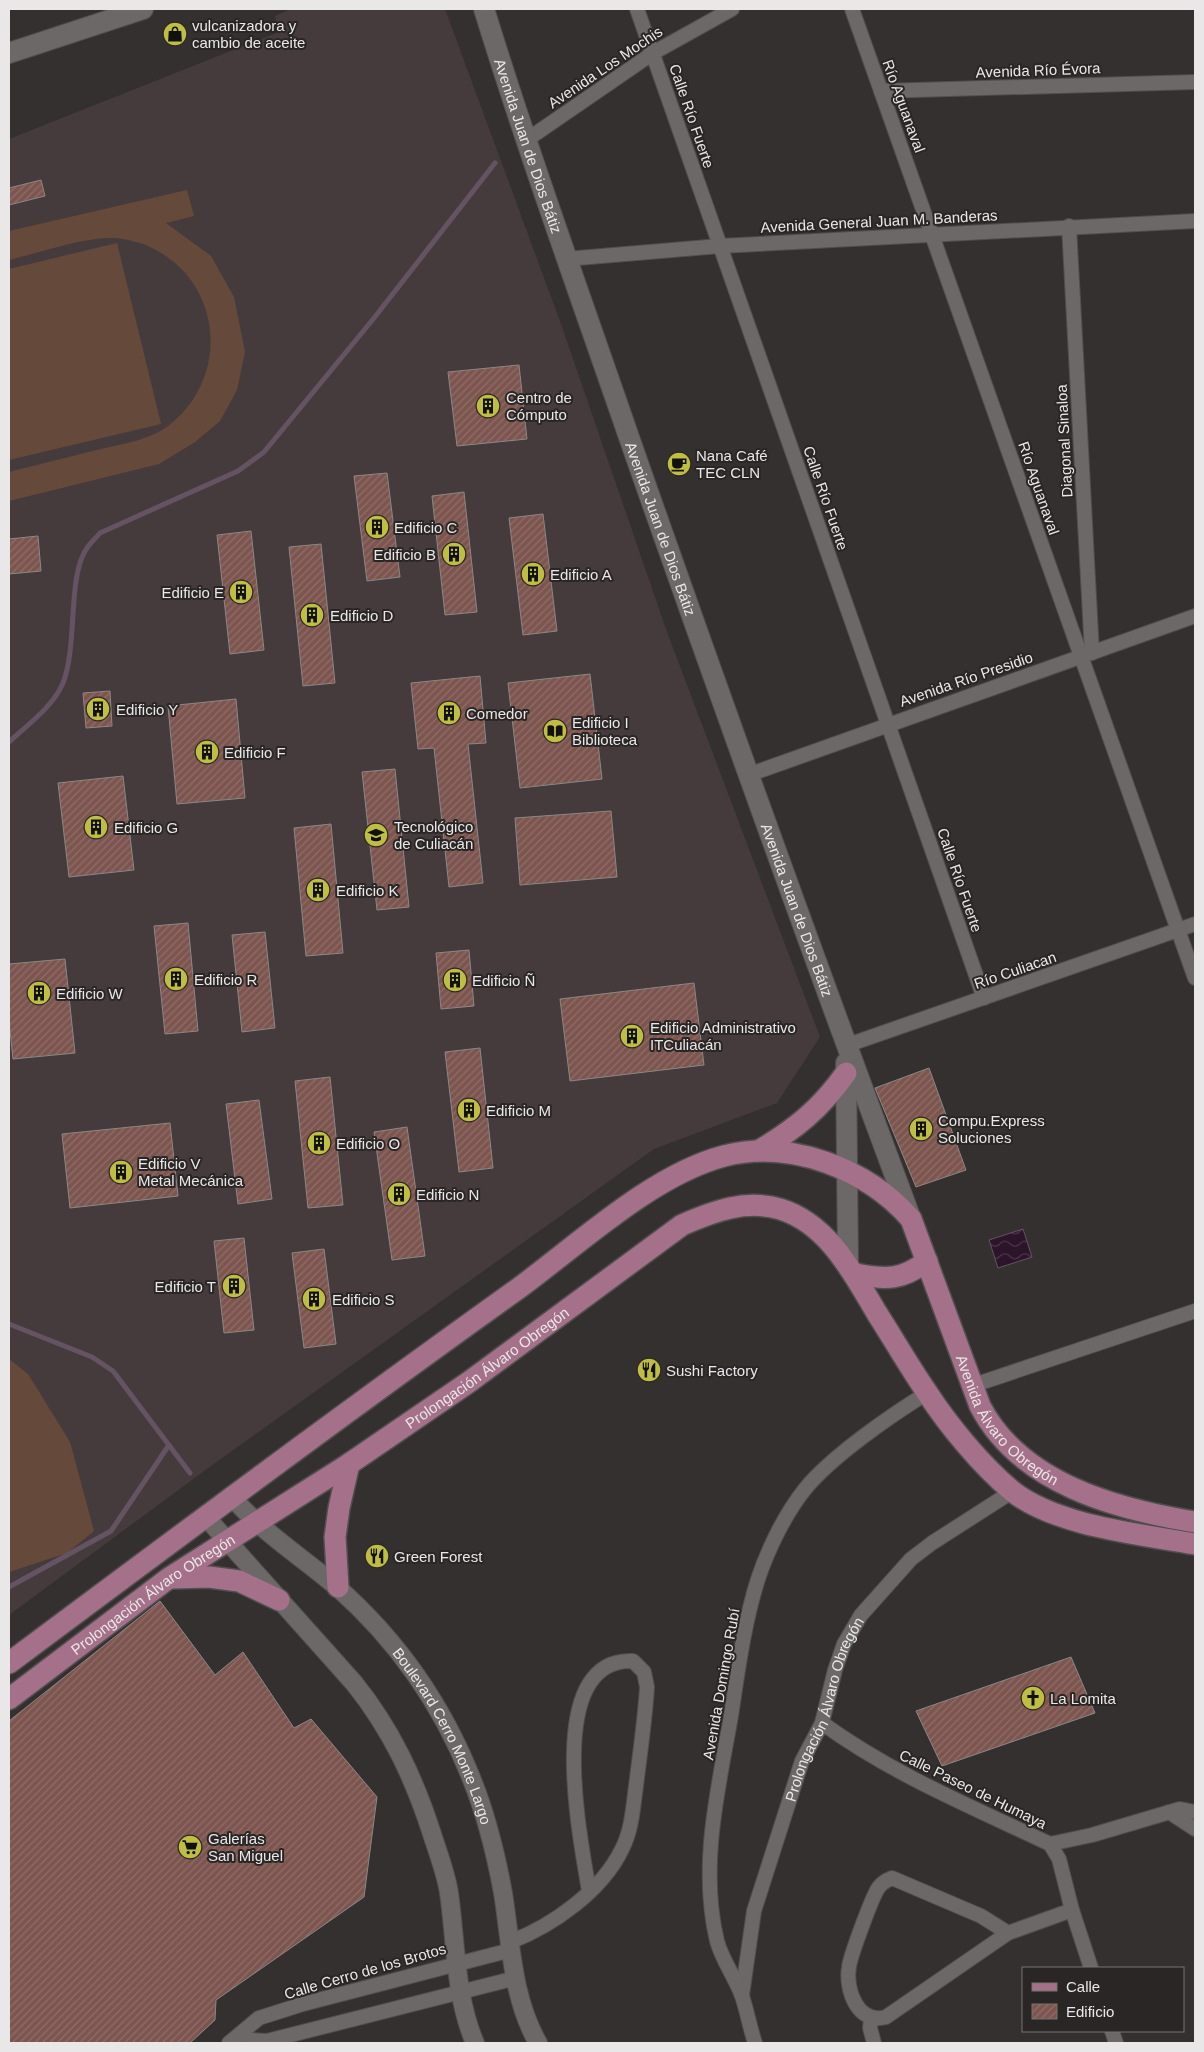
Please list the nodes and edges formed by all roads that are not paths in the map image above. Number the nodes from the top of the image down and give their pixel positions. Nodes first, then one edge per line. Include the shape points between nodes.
1 (143, 9) edge
2 (484, 9) edge
3 (638, 9) edge
4 (732, 9) edge
5 (852, 9) edge
6 (9, 53) edge
7 (653, 53) junction
8 (1195, 82) edge
9 (882, 90) junction
10 (525, 141) junction
11 (1195, 221) edge
12 (1069, 226) junction
13 (934, 236) junction
14 (720, 246) junction
15 (566, 259) junction
16 (1195, 616) edge
17 (1087, 655) junction
18 (888, 723) junction
19 (748, 775) junction
20 (1195, 924) edge
21 (1178, 930) junction
22 (1195, 978) edge
23 (984, 998) junction
24 (845, 1046) junction
25 (846, 1073) junction
26 (758, 1151) junction
27 (846, 1171) junction
28 (911, 1219) junction
29 (927, 1261) junction
30 (852, 1269) junction
31 (1195, 1311) edge
32 (972, 1386) junction
33 (927, 1393) junction
34 (349, 1464) junction
35 (1013, 1491) junction
36 (231, 1496) junction
37 (204, 1516) junction
38 (1195, 1522) edge
39 (257, 1523) junction
40 (227, 1542) junction
41 (1195, 1544) edge
42 (169, 1578) junction
43 (338, 1588) junction
44 (279, 1600) junction
45 (9, 1663) edge
46 (9, 1699) edge
47 (822, 1723) junction
48 (1169, 1812) junction
49 (1195, 1812) edge
50 (1195, 1829) edge
51 (1050, 1844) junction
52 (589, 1892) junction
53 (1072, 1910) junction
54 (1008, 1933) junction
55 (510, 1946) junction
56 (457, 1962) junction
57 (1091, 1967) edge
58 (516, 1978) junction
59 (462, 1992) junction
60 (742, 1995) junction
61 (259, 2018) junction
62 (871, 2018) junction
63 (232, 2041) edge
64 (267, 2042) edge
65 (475, 2043) edge
66 (538, 2043) edge
67 (755, 2043) edge
68 (874, 2043) edge

1 - 6 main road
2 - 10 main road, Avenida Juan de Dios Bátiz
3 - 7 street, Calle Río Fuerte
4 - 7 street, Avenida Los Mochis
5 - 9 street, Río Aguanaval
7 - 10 street, Avenida Los Mochis
7 - 14 street, Calle Río Fuerte
8 - 9 street, Avenida Río Évora
9 - 13 street, Río Aguanaval
10 - 15 main road, Avenida Juan de Dios Bátiz
11 - 12 street, Avenida General Juan M. Banderas
12 - 13 street, Avenida General Juan M. Banderas
12 - 17 street, Diagonal Sinaloa
13 - 14 street, Avenida General Juan M. Banderas
13 - 17 street, Río Aguanaval
14 - 15 street, Avenida General Juan M. Banderas
14 - 18 street, Calle Río Fuerte
15 - 19 main road, Avenida Juan de Dios Bátiz
16 - 17 street, Avenida Río Presidio
17 - 18 street, Avenida Río Presidio
17 - 21 street, Río Aguanaval
18 - 19 street, Avenida Río Presidio
18 - 23 street, Calle Río Fuerte
19 - 24 main road, Avenida Juan de Dios Bátiz
20 - 21 street, Río Culiacan
21 - 22 street, Río Aguanaval
21 - 23 street, Río Culiacan
23 - 24 street, Río Culiacan
24 - 25 main road, Avenida Juan de Dios Bátiz
24 - 28 main road, Avenida Juan de Dios Bátiz
25 - 26 main road via 808,1118
25 - 27 main road, Avenida Juan de Dios Bátiz
26 - 27 main road, Prolongación Álvaro Obregón via 798,1155
26 - 36 main road, Prolongación Álvaro Obregón via 706,1161 667,1180
27 - 28 main road, Prolongación Álvaro Obregón via 882,1191
27 - 30 main road, Avenida Juan de Dios Bátiz
28 - 29 main road, Avenida Álvaro Obregón
29 - 30 main road via 912,1272 880,1279
29 - 32 main road, Avenida Álvaro Obregón
30 - 33 main road, Prolongación Álvaro Obregón
30 - 34 main road, Prolongación Álvaro Obregón via 819,1233 782,1210 763,1205 738,1206 704,1216 682,1225 477,1376
31 - 32 street
32 - 38 main road, Avenida Álvaro Obregón via 993,1428 1038,1471 1102,1499
33 - 35 main road via 977,1458
33 - 60 street, Avenida Domingo Rubí via 843,1454 809,1485 794,1504 759,1578 742,1649 709,1860 717,1942
34 - 39 main road, Prolongación Álvaro Obregón
34 - 43 main road via 335,1537
35 - 41 main road via 1061,1516
35 - 47 street, Prolongación Álvaro Obregón via 912,1559 861,1616 841,1653
36 - 37 main road, Prolongación Álvaro Obregón
36 - 39 street, Boulevard Cerro Monte Largo
37 - 40 street
37 - 45 main road, Prolongación Álvaro Obregón
39 - 40 main road, Prolongación Álvaro Obregón
39 - 43 street, Boulevard Cerro Monte Largo
40 - 42 main road, Prolongación Álvaro Obregón
40 - 44 street
42 - 44 main road via 209,1577 239,1581
42 - 46 main road, Prolongación Álvaro Obregón
43 - 55 street, Boulevard Cerro Monte Largo via 403,1657 440,1712 459,1750 494,1848
44 - 56 street via 375,1709 406,1762 422,1802 448,1891
47 - 51 street, Calle Paseo de Humaya via 869,1756
47 - 60 street, Prolongación Álvaro Obregón via 802,1761 754,1911
48 - 49 street via 1180,1809
48 - 50 street
48 - 51 street
51 - 53 street, Calle Paseo de Humaya via 1059,1859
52 - 52 street, Calle Cerro de los Brotos via 617,1858 631,1822 647,1687 644,1672 633,1661 618,1662 598,1673 580,1705 573,1759
52 - 55 street, Calle Cerro de los Brotos via 576,1904
53 - 54 street
53 - 57 street, Calle Paseo de Humaya
54 - 62 street via 894,2012
54 - 62 street via 981,1916 908,1884 892,1878 888,1880 878,1888 849,1966 851,1994 857,2007
55 - 56 street, Calle Cerro de los Brotos
55 - 58 street, Boulevard Cerro Monte Largo
56 - 59 street
56 - 61 street, Calle Cerro de los Brotos
58 - 59 street, Calle Cerro de los Brotos
58 - 66 street, Boulevard Cerro Monte Largo via 527,2020
59 - 64 street, Calle Cerro de los Brotos
59 - 65 street
60 - 67 street, Avenida Domingo Rubí
61 - 63 street, Calle Cerro de los Brotos
61 - 64 street
62 - 68 street
63 - 64 street, Calle Cerro de los Brotos

